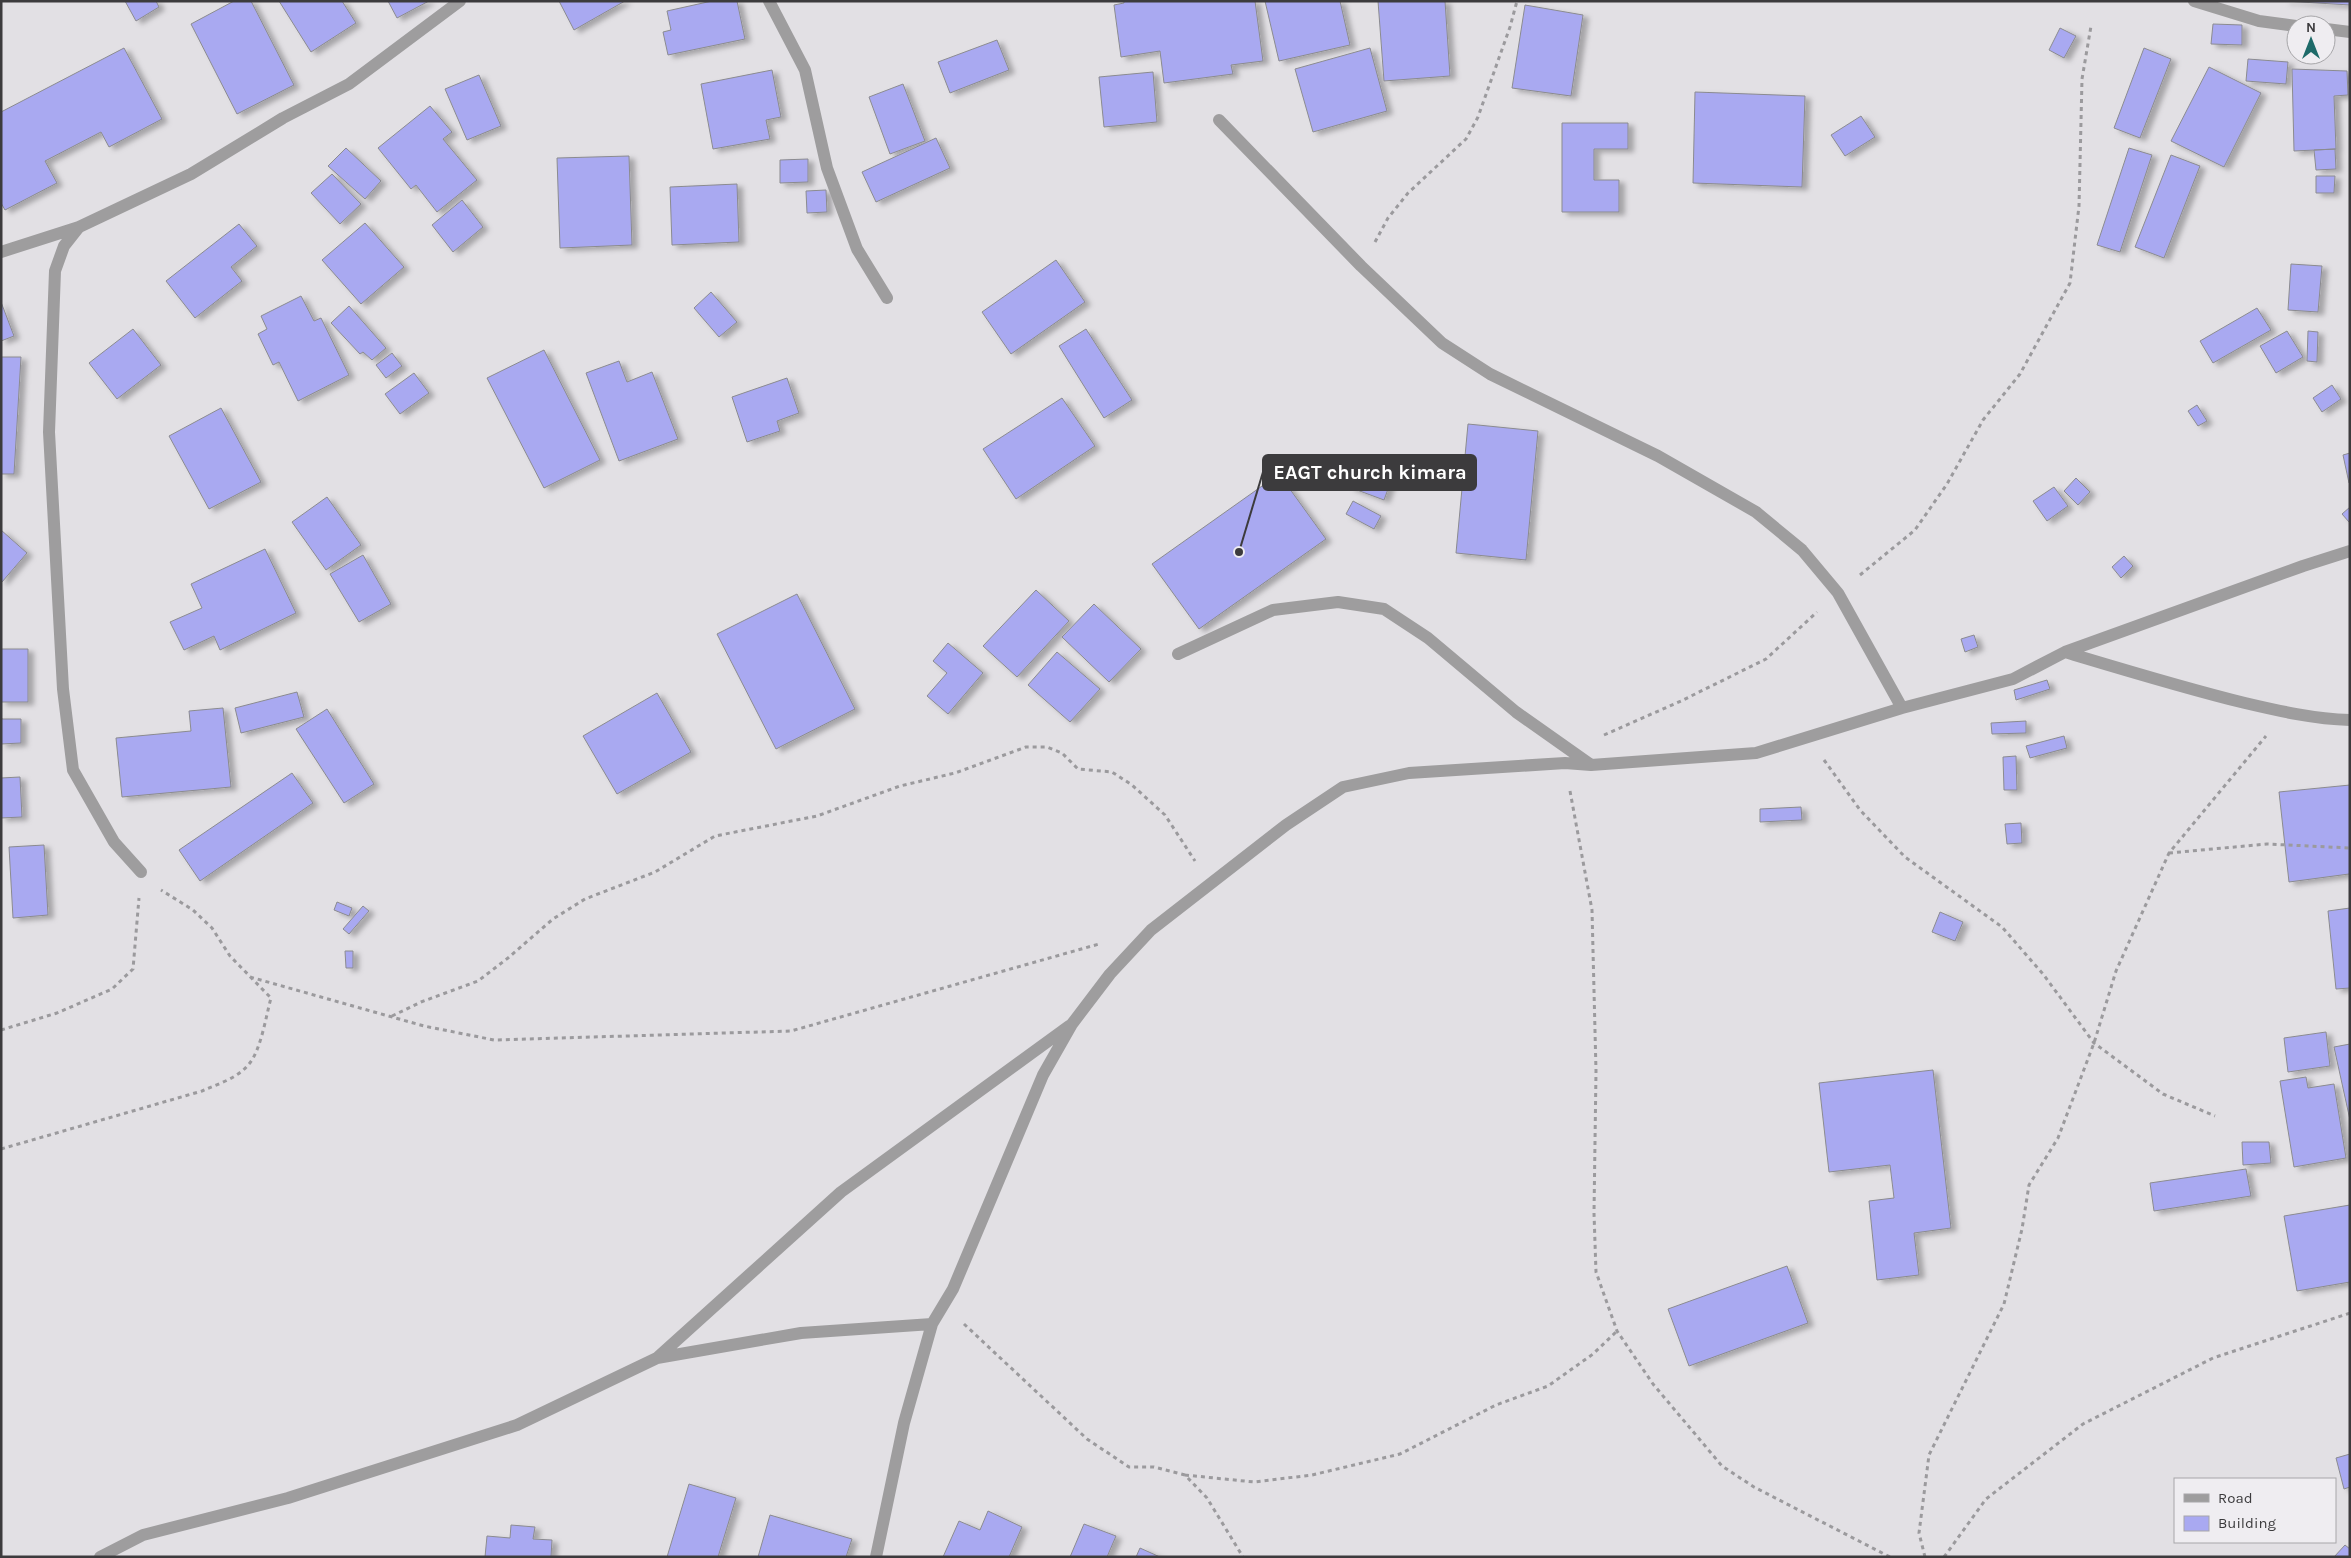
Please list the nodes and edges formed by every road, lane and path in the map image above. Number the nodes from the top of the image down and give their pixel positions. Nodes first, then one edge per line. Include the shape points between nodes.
1 (460, 1) edge
2 (769, 1) edge
3 (1517, 1) edge
4 (2194, 1) edge
5 (2286, 25) edge
6 (2091, 26) dead end
7 (2336, 30) edge
8 (2350, 32) edge
9 (1219, 120) dead end
10 (79, 227) junction
11 (1, 252) edge
12 (1361, 266) junction
13 (886, 298) dead end
14 (2350, 551) edge
15 (1838, 593) junction
16 (2065, 652) junction
17 (1178, 654) dead end
18 (1902, 708) junction
19 (2286, 712) junction
20 (2350, 720) edge
21 (1808, 736) junction
22 (1570, 750) junction
23 (1565, 763) junction
24 (1591, 765) junction
25 (2350, 848) edge
26 (2169, 853) junction
27 (141, 872) junction
28 (1215, 880) junction
29 (1104, 943) dead end
30 (250, 977) junction
31 (392, 1016) junction
32 (1072, 1024) junction
33 (1, 1030) edge
34 (2094, 1042) junction
35 (2215, 1116) dead end
36 (1, 1149) edge
37 (944, 1305) junction
38 (2350, 1312) edge
39 (932, 1324) junction
40 (1617, 1331) junction
41 (657, 1358) junction
42 (1185, 1475) junction
43 (100, 1557) edge
44 (876, 1557) edge
45 (1243, 1557) edge
46 (1890, 1557) edge
47 (1925, 1557) edge
48 (1944, 1557) edge

1 - 10 street via 349,84 282,118 191,174
2 - 13 street via 805,70 827,168 857,249
3 - 12 path via 1478,117 1466,139 1408,193 1388,218
4 - 5 street via 2259,21
6 - 15 path via 2082,79 2080,206 2070,283 2020,374 1983,420 1948,484 1915,530
7 - 8 street
9 - 12 street
10 - 11 street
10 - 27 street via 64,246 55,271 49,432 63,689 73,770 114,842
12 - 15 street via 1442,343 1490,374 1658,456 1756,512 1802,550
14 - 16 street
15 - 18 street
15 - 22 path via 1766,659
16 - 18 street via 2013,679
16 - 19 street via 2185,688
17 - 22 street via 1273,610 1338,602 1384,609 1428,638 1516,712
18 - 21 street
19 - 20 street
19 - 26 path
21 - 24 street via 1756,753
21 - 34 path via 1860,810 1906,857 2002,927 2043,974
22 - 24 street
23 - 24 street
23 - 28 street via 1409,773 1343,787 1286,825
23 - 40 path via 1592,910 1596,1272
25 - 26 path via 2267,844
26 - 34 path via 2116,971
27 - 30 path via 152,886 193,910 212,928 230,956
27 - 33 path via 134,969 112,989 57,1013
28 - 31 path via 1196,863 1165,815 1132,785 1112,772 1078,769 1062,753 1047,747 1026,747 956,773 900,786 817,816 715,836 655,872 584,899 553,919 478,981
28 - 32 street via 1151,930 1110,974
29 - 31 path via 791,1031 494,1040
30 - 31 path
30 - 36 path via 271,998 250,1064 233,1077 194,1094
32 - 37 street via 1043,1075
32 - 41 street via 841,1192
34 - 35 path via 2163,1094
34 - 47 path via 2058,1138 2029,1185 2004,1304 1929,1455 1919,1532
37 - 39 street
37 - 42 path via 1087,1439 1129,1467 1154,1468
38 - 48 path via 2213,1358 2083,1424 1986,1499
39 - 41 street via 801,1333
39 - 44 street via 904,1424
40 - 42 path via 1593,1354 1548,1386 1496,1405 1400,1454 1312,1475 1254,1482
40 - 46 path via 1653,1384 1722,1466 1754,1487
41 - 43 street via 517,1425 288,1498 143,1535
42 - 45 path via 1207,1498

